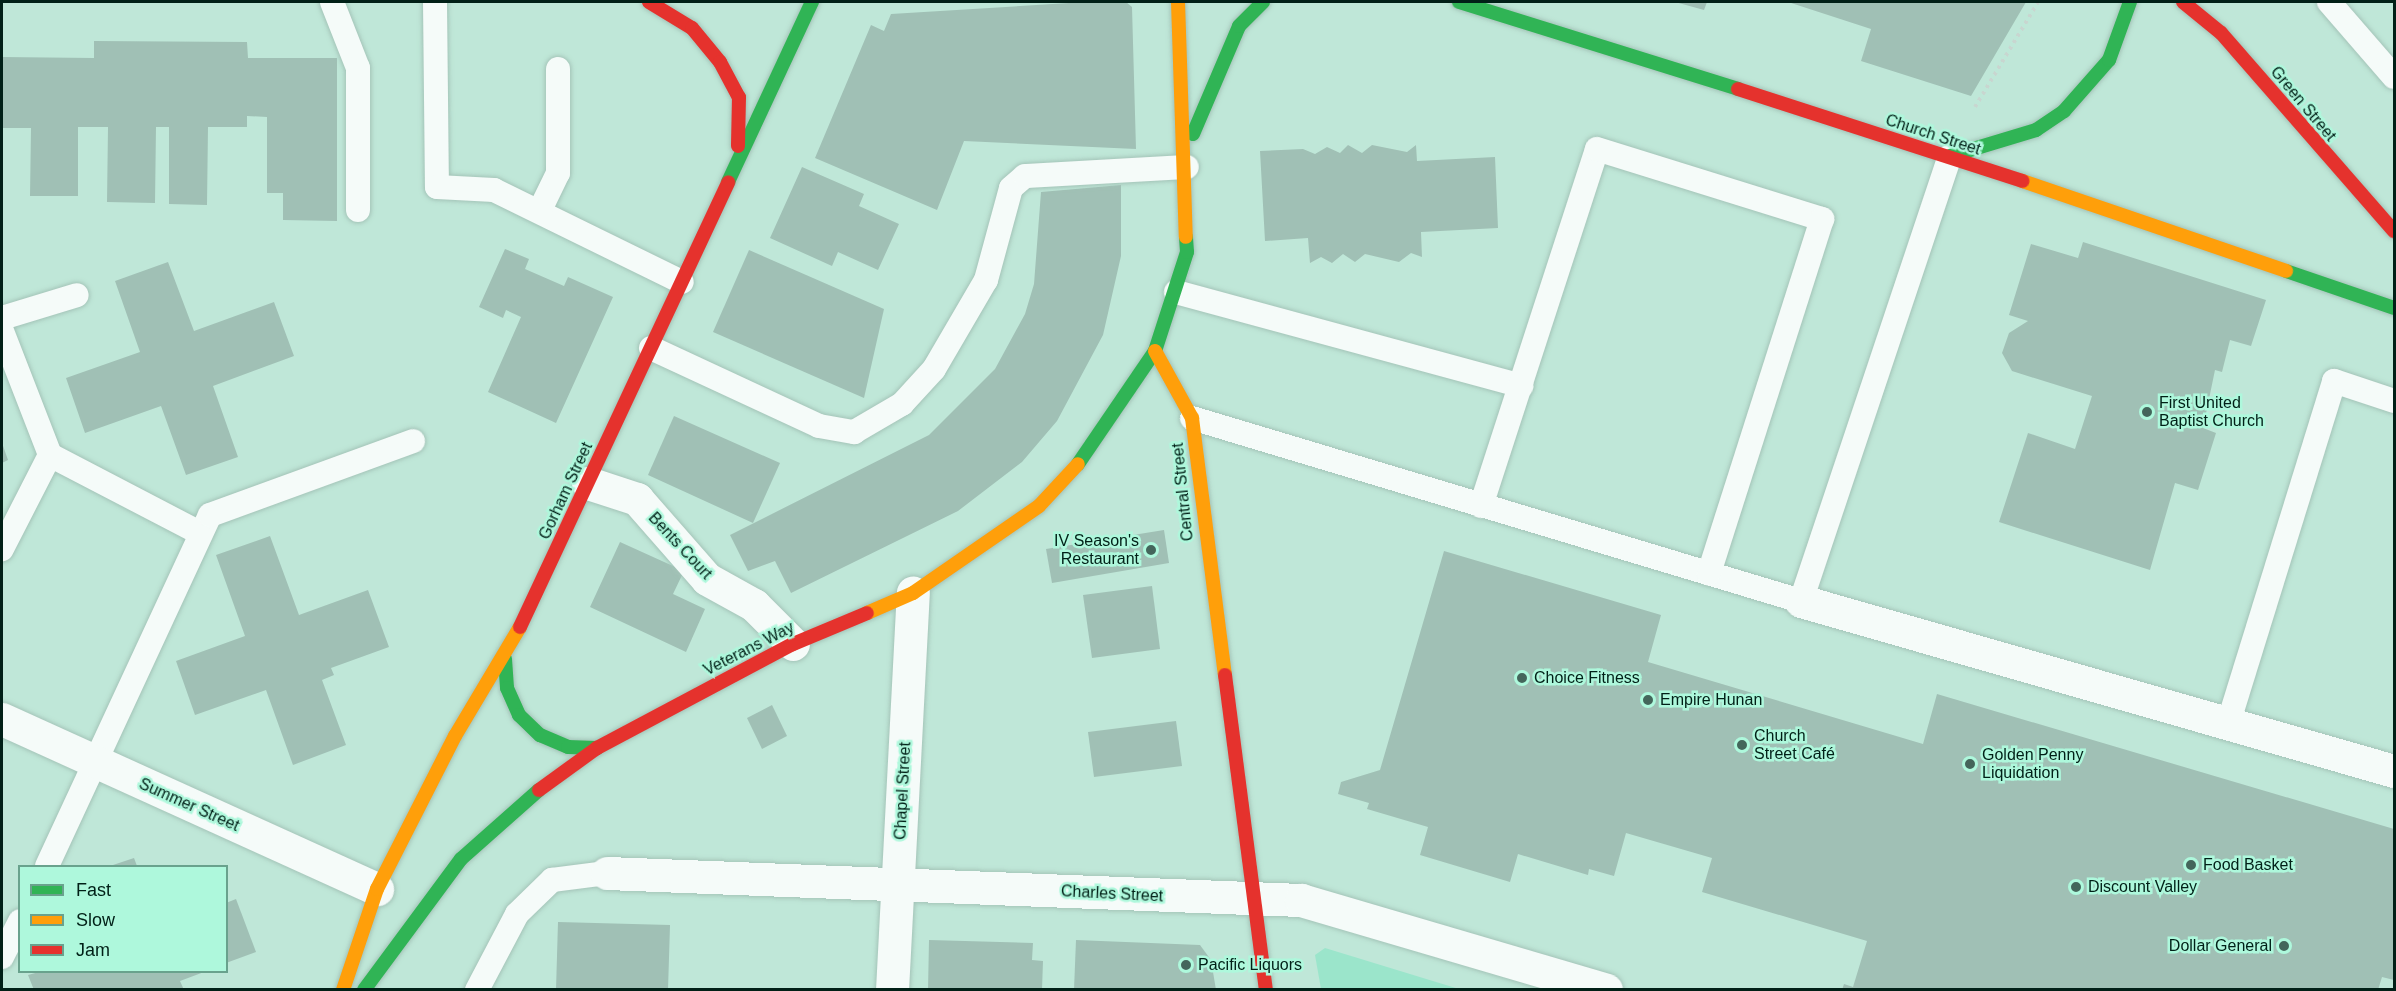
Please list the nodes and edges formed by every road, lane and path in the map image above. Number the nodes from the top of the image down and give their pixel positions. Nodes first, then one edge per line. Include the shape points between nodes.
1 (332, 2) edge
2 (435, 2) edge
3 (649, 2) edge
4 (812, 2) edge
5 (1178, 2) edge
6 (1263, 2) edge
7 (1459, 2) edge
8 (2038, 2) edge
9 (2130, 2) edge
10 (2183, 2) edge
11 (2329, 2) edge
12 (558, 69) dead end
13 (2394, 77) edge
14 (1975, 107) dead end
15 (1950, 156) junction
16 (1187, 160) junction
17 (736, 163) junction
18 (358, 210) dead end
19 (540, 210) junction
20 (2392, 224) edge
21 (682, 282) junction
22 (1176, 292) junction
23 (77, 295) dead end
24 (2394, 308) edge
25 (2, 318) edge
26 (2, 331) edge
27 (651, 348) junction
28 (1155, 351) junction
29 (1521, 386) junction
30 (2394, 401) edge
31 (1192, 418) junction
32 (413, 441) dead end
33 (50, 455) junction
34 (588, 483) junction
35 (1481, 506) junction
36 (198, 532) junction
37 (2, 549) edge
38 (1709, 573) junction
39 (913, 592) junction
40 (1802, 601) junction
41 (793, 644) junction
42 (505, 659) junction
43 (2, 719) edge
44 (2228, 724) junction
45 (597, 748) junction
46 (97, 763) junction
47 (2394, 771) edge
48 (47, 865) edge
49 (607, 873) joint
50 (898, 884) junction
51 (377, 889) junction
52 (1254, 900) junction
53 (18, 925) edge
54 (2, 957) edge
55 (343, 990) edge
56 (363, 990) edge
57 (477, 990) edge
58 (892, 990) edge
59 (1266, 990) edge
60 (1606, 990) edge

1 - 18 lane via 358,69
2 - 19 lane via 437,187 494,190
3 - 17 main road via 692,28 739,97
4 - 17 main road, Gorham Street
5 - 16 main road
6 - 16 main road via 1239,26 1209,86
7 - 15 main road, Church Street
8 - 14 path
9 - 15 main road via 2109,60 2064,111 2036,130
10 - 20 main road, Green Street via 2221,33
11 - 13 lane
12 - 19 lane via 558,173
15 - 24 main road, Church Street
15 - 40 lane
16 - 22 main road via 1187,252
16 - 27 lane via 1025,176 1011,188 986,280 934,369 876,423 854,432 819,426
17 - 21 main road, Gorham Street
19 - 21 lane
21 - 27 main road, Gorham Street
22 - 28 main road
22 - 29 lane
23 - 25 lane
26 - 33 lane
27 - 34 main road, Gorham Street
28 - 31 main road, Central Street
28 - 39 main road, Veterans Way via 1108,427 1039,506
29 - 35 lane
29 - 38 lane via 1597,149 1822,219
30 - 44 lane via 2334,381
31 - 35 lane
31 - 52 main road, Central Street
32 - 36 lane via 210,514
33 - 36 lane
33 - 37 lane
34 - 41 street, Bents Court via 637,499 707,579 754,605
34 - 42 main road, Gorham Street
35 - 38 lane
36 - 46 lane
38 - 40 lane
39 - 41 main road, Veterans Way
39 - 50 street, Chapel Street
40 - 44 street
41 - 45 main road, Veterans Way
42 - 45 main road via 507,688 533,728 568,747
42 - 51 main road, Gorham Street via 454,736
43 - 46 street, Summer Street
44 - 47 street
45 - 56 main road, Veterans Way via 508,813 461,859
46 - 48 lane
46 - 51 street, Summer Street
49 - 50 street, Charles Street
49 - 57 lane via 552,880 517,914
50 - 52 street, Charles Street
50 - 58 street, Chapel Street
51 - 55 main road, Gorham Street
52 - 59 main road, Central Street
52 - 60 street, Charles Street via 1301,900
53 - 54 lane

